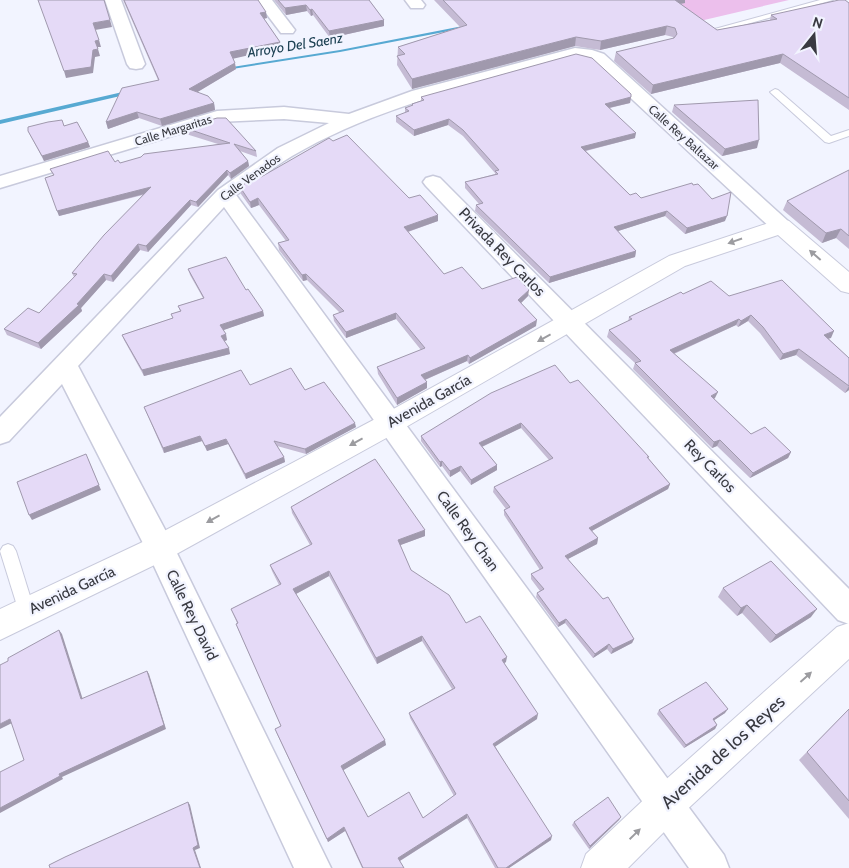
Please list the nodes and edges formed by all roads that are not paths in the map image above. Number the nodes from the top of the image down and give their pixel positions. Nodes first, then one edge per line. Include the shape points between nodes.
1 (113, 0) edge
2 (264, 0) edge
3 (829, 0) edge
4 (287, 30) dead end
5 (715, 30) edge
6 (617, 54) edge
7 (591, 56) junction
8 (136, 64) dead end
9 (776, 92) dead end
10 (350, 120) junction
11 (849, 133) edge
12 (0, 182) edge
13 (433, 182) dead end
14 (225, 194) junction
15 (781, 226) junction
16 (849, 285) edge
17 (570, 323) junction
18 (65, 365) junction
19 (389, 424) junction
20 (0, 434) edge
21 (160, 548) junction
22 (8, 551) dead end
23 (849, 610) edge
24 (27, 612) junction
25 (0, 626) edge
26 (849, 638) edge
27 (666, 804) junction
28 (313, 868) edge
29 (600, 868) edge
30 (711, 868) edge

1 - 8 street
2 - 4 street
3 - 5 lane
6 - 7 street, Calle Venados
7 - 10 street, Calle Venados via 575,53 418,95
7 - 15 street, Calle Rey Baltazar
9 - 11 lane via 829,140
10 - 12 street, Calle Margaritas via 284,113 217,117
10 - 14 street, Calle Venados via 285,152
13 - 17 street, Privada Rey Carlos
14 - 18 street, Calle Venados
14 - 19 street, Calle Rey Chan
16 -> 15 main road
15 -> 17 main road, Avenida García via 677,261
17 -> 19 main road, Avenida García
17 - 23 street, Rey Carlos
18 - 20 street, Calle Venados
18 - 21 street, Calle Rey David
19 -> 21 main road, Avenida García
19 - 27 street, Calle Rey Chan
21 - 24 main road, Avenida García
21 - 28 street, Calle Rey David
22 - 24 lane
24 - 25 main road, Avenida García
27 -> 26 main road, Avenida de los Reyes
29 -> 27 main road, Avenida de los Reyes
27 - 30 street, Calle Rey Chan

